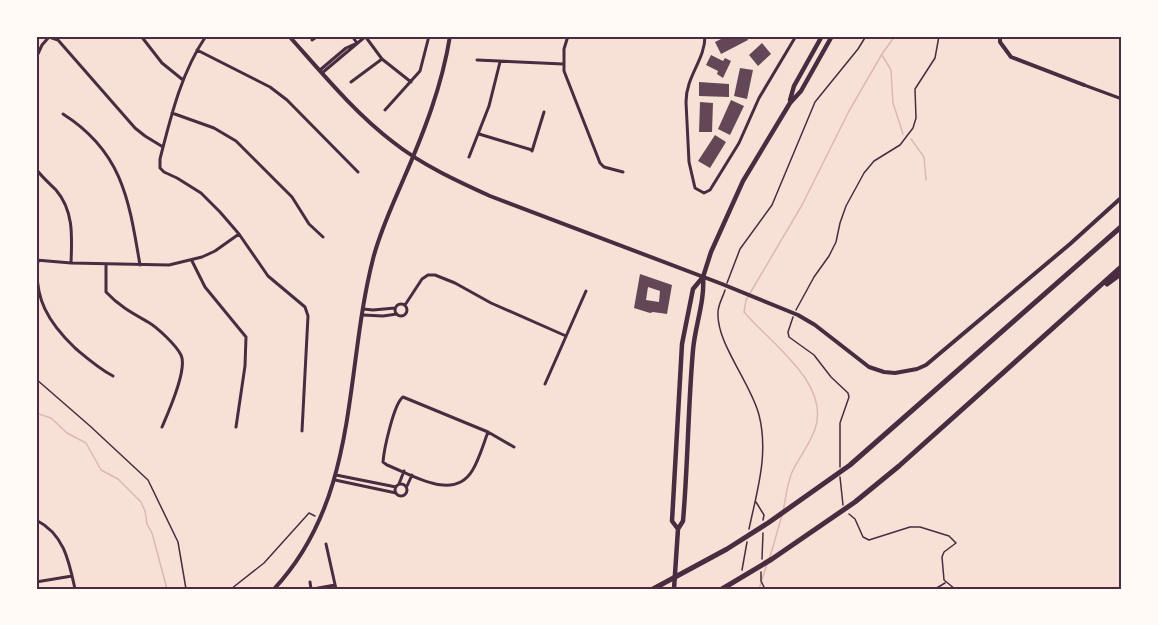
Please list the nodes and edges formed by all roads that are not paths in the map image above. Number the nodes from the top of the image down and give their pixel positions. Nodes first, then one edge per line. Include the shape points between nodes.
1 (141, 36) edge
2 (206, 36) edge
3 (289, 36) edge
4 (318, 36) edge
5 (352, 36) edge
6 (366, 36) edge
7 (429, 36) edge
8 (450, 36) edge
9 (568, 36) edge
10 (705, 36) edge
11 (796, 36) edge
12 (822, 36) edge
13 (832, 36) edge
14 (1000, 36) edge
15 (49, 37) edge
16 (312, 40) dead end
17 (357, 43) junction
18 (197, 50) junction
19 (36, 58) edge
20 (382, 59) junction
21 (477, 60) dead end
22 (500, 62) junction
23 (563, 64) junction
24 (321, 71) junction
25 (183, 80) junction
26 (351, 82) dead end
27 (411, 82) junction
28 (1084, 85) joint
29 (1122, 99) edge
30 (790, 103) junction
31 (385, 110) dead end
32 (544, 112) dead end
33 (172, 113) junction
34 (63, 114) dead end
35 (479, 134) junction
36 (163, 147) junction
37 (413, 156) junction
38 (469, 157) dead end
39 (36, 169) edge
40 (358, 172) dead end
41 (623, 172) dead end
42 (1122, 197) edge
43 (1122, 221) edge
44 (1122, 226) edge
45 (239, 234) junction
46 (323, 237) dead end
47 (1089, 255) junction
48 (37, 260) edge
49 (192, 261) junction
50 (71, 263) junction
51 (106, 264) junction
52 (140, 265) junction
53 (1122, 266) edge
54 (1122, 273) edge
55 (703, 277) junction
56 (586, 291) dead end
57 (405, 305) junction
58 (363, 309) junction
59 (395, 309) junction
60 (397, 314) junction
61 (363, 315) junction
62 (1065, 317) junction
63 (566, 336) junction
64 (113, 376) dead end
65 (545, 384) dead end
66 (162, 427) dead end
67 (236, 427) dead end
68 (302, 431) dead end
69 (488, 432) junction
70 (514, 447) dead end
71 (404, 471) junction
72 (412, 475) junction
73 (336, 477) junction
74 (399, 484) junction
75 (407, 486) junction
76 (396, 487) junction
77 (396, 493) junction
78 (36, 520) edge
79 (678, 530) junction
80 (326, 544) dead end
81 (72, 576) junction
82 (36, 582) edge
83 (310, 582) dead end
84 (336, 587) edge
85 (75, 589) edge
86 (274, 589) edge
87 (312, 589) edge
88 (653, 589) edge
89 (674, 589) edge
90 (722, 589) edge

1 - 25 street via 168,69
2 - 18 street
3 - 24 main road
4 - 16 street
5 - 17 street
6 - 17 street
6 - 20 street
7 - 27 street via 420,71
8 - 37 main road via 444,71
9 - 23 street
10 - 11 street via 704,50 686,94 691,176 695,188 704,193 710,190 739,143 759,98
12 - 30 main road via 794,86
13 - 30 main road
14 - 28 main road via 1011,57
15 - 19 street
15 - 36 street via 58,40 135,128
17 - 24 street
18 - 25 street
18 - 40 street via 270,87
20 - 26 street
20 - 27 street
21 - 22 street
22 - 23 street
22 - 35 street
23 - 41 street via 600,163
24 - 37 main road via 354,108
25 - 33 street
27 - 31 street
28 - 29 street
30 - 55 main road via 732,204
32 - 35 street via 532,151
33 - 36 street
33 - 46 street via 214,128 236,141 292,197 309,224
34 - 52 street via 95,140 118,172 131,210
35 - 38 street
36 - 45 street via 160,168 201,193
37 - 55 main road via 490,196
37 - 58 main road via 373,257
39 - 50 street via 56,190 70,215
42 - 55 main road via 966,333 917,369 896,373 869,367 798,315
43 - 47 highway
44 - 47 highway
45 - 49 street
45 - 68 street via 268,276 305,307 308,316
47 - 88 highway via 850,465 727,549
48 - 50 street
48 - 64 street via 40,300 49,319 96,367
49 - 52 street
49 - 67 street via 206,287 246,337
50 - 51 street
51 - 52 street
51 - 66 street via 106,292 125,310 160,332 182,357 183,365
53 - 62 highway
54 - 62 highway
55 - 79 main road via 693,345 683,521
55 - 79 main road via 693,289 682,344 672,520
56 - 63 street
57 - 59 street via 399,304
57 - 60 street via 406,314
57 - 63 street via 422,279 435,275
58 - 59 street
58 - 61 main road
59 - 60 street
60 - 61 street
61 - 73 main road
62 - 90 highway via 855,502 772,560
63 - 65 street
69 - 70 street
69 - 71 street via 402,397 383,460
69 - 72 street via 474,468 459,483 446,486
71 - 72 street
71 - 74 street
72 - 75 street
73 - 76 street
73 - 77 street
73 - 86 main road via 311,536
74 - 75 street
74 - 76 street
75 - 77 street via 404,495
76 - 77 street
78 - 81 street via 62,544
79 - 89 main road
80 - 84 street
81 - 82 street
81 - 85 street
83 - 87 street
84 - 87 street

